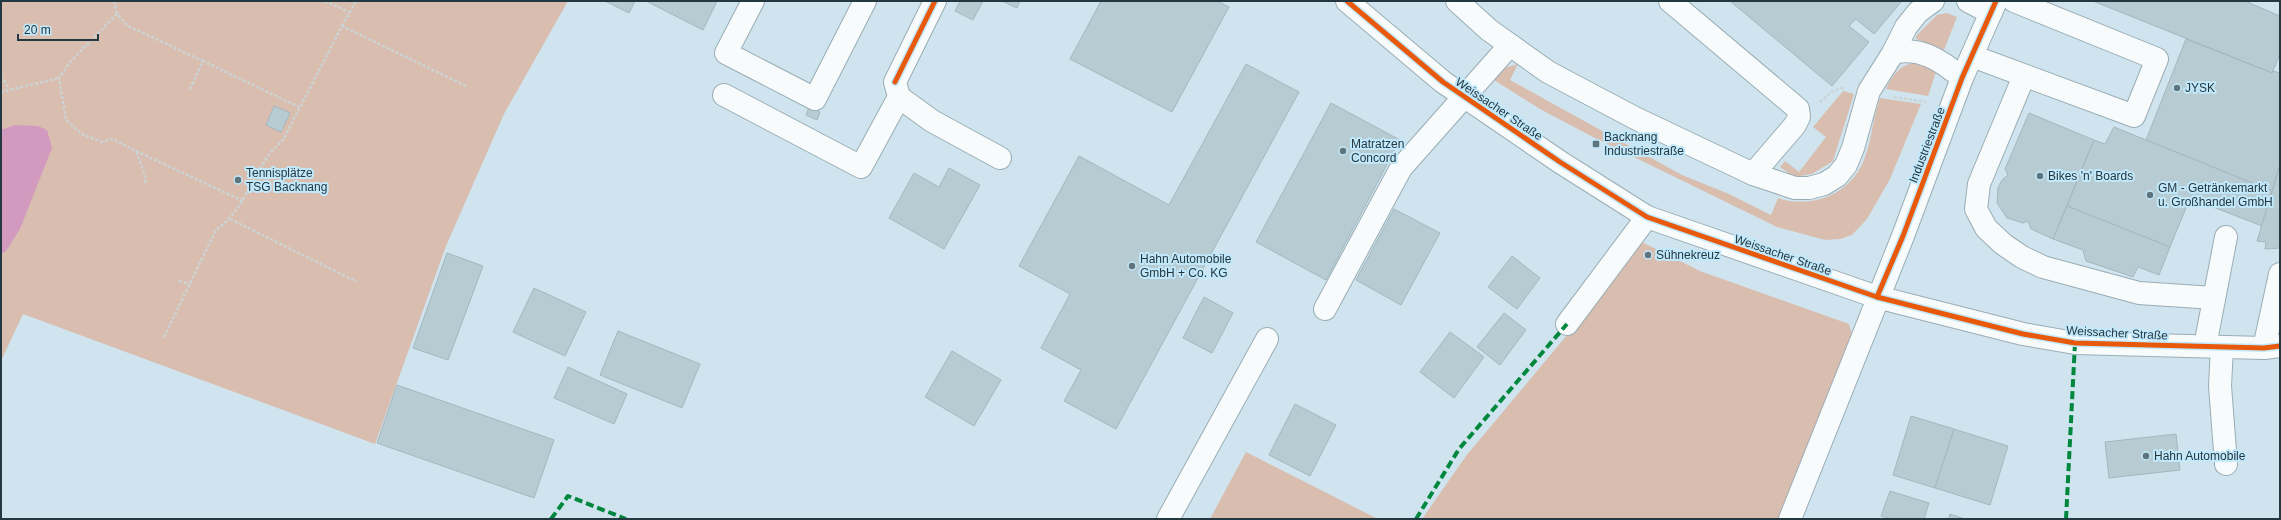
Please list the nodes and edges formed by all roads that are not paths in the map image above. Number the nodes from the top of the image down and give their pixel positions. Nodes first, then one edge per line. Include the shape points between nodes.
1 (752, 1) edge
2 (865, 1) edge
3 (935, 1) edge
4 (1347, 1) edge
5 (1457, 1) edge
6 (1670, 1) edge
7 (1933, 1) edge
8 (1968, 1) edge
9 (2014, 1) edge
10 (1993, 7) edge
11 (1510, 45) junction
12 (1893, 53) junction
13 (1972, 56) junction
14 (2024, 76) junction
15 (1962, 78) junction
16 (897, 90) junction
17 (724, 95) dead end
18 (1464, 97) junction
19 (1000, 158) dead end
20 (1753, 174) junction
21 (1647, 218) junction
22 (2226, 237) dead end
23 (2280, 274) edge
24 (1877, 297) junction
25 (2214, 298) junction
26 (1325, 309) dead end
27 (1567, 324) dead end
28 (1267, 339) dead end
29 (2214, 346) junction
30 (2272, 347) edge
31 (2226, 464) dead end
32 (1168, 519) edge
33 (1790, 519) edge

1 - 2 street via 726,53 815,99
3 - 16 street
4 - 18 street, Weissacher Straße
5 - 11 street
6 - 20 street via 1798,110 1799,117 1795,125
7 - 12 street via 1918,12 1906,27
8 - 10 street
9 - 14 street via 2156,59 2134,116
10 - 13 street, Industriestraße
11 - 18 street
11 - 20 street via 1548,72 1635,118
12 - 15 street via 1917,51 1944,64
12 - 20 street via 1869,91 1853,148 1846,165 1837,176 1824,184 1795,188
13 - 14 street
13 - 15 street, Industriestraße
14 - 25 street via 1979,184 1976,208 1986,228 2022,257 2043,267 2139,293
15 - 24 street, Industriestraße
16 - 17 street via 861,167
16 - 19 street via 932,121
18 - 21 street, Weissacher Straße
18 - 26 street via 1401,168
21 - 24 street, Weissacher Straße
21 - 27 street
22 - 25 street
23 - 30 street
24 - 29 street, Weissacher Straße via 2022,334 2075,343
24 - 33 street, Industriestraße
25 - 29 street
28 - 32 street
29 - 30 street, Weissacher Straße
29 - 31 street

